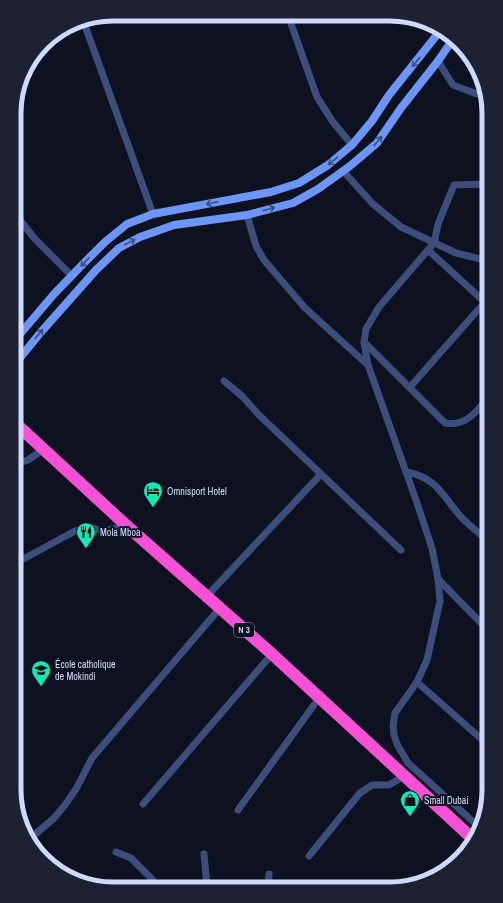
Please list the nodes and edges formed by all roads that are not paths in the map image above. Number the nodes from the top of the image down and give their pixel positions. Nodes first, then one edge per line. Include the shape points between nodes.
1 (290, 21) edge
2 (85, 26) edge
3 (437, 35) edge
4 (450, 43) edge
5 (438, 61) junction
6 (480, 94) edge
7 (352, 145) junction
8 (343, 171) junction
9 (482, 184) edge
10 (154, 214) junction
11 (247, 215) junction
12 (21, 221) edge
13 (434, 243) junction
14 (428, 250) junction
15 (482, 259) edge
16 (72, 276) junction
17 (482, 299) edge
18 (482, 309) edge
19 (21, 331) edge
20 (364, 342) junction
21 (21, 356) edge
22 (368, 365) junction
23 (224, 381) dead end
24 (410, 386) junction
25 (482, 405) edge
26 (21, 428) edge
27 (44, 449) junction
28 (21, 463) edge
29 (406, 472) junction
30 (321, 474) junction
31 (127, 526) junction
32 (482, 536) edge
33 (401, 550) dead end
34 (21, 560) edge
35 (438, 579) junction
36 (207, 596) junction
37 (220, 608) junction
38 (482, 624) edge
39 (272, 654) junction
40 (417, 682) junction
41 (319, 698) junction
42 (482, 739) edge
43 (404, 776) junction
44 (143, 804) dead end
45 (238, 810) dead end
46 (475, 824) edge
47 (33, 836) edge
48 (470, 836) edge
49 (116, 852) dead end
50 (204, 854) dead end
51 (309, 856) dead end
52 (269, 874) dead end
53 (154, 882) edge
54 (207, 882) edge
55 (268, 882) edge

1 - 7 street via 318,98
2 - 10 street
3 -> 7 main road
4 - 5 main road
5 - 6 street via 452,85
8 -> 5 main road via 377,143 400,108
7 -> 10 main road via 328,165 299,183 271,192
11 -> 8 main road via 293,203
8 - 13 street via 373,204 401,227
9 - 13 street via 454,185 438,224
10 -> 16 main road via 127,224 105,242
21 -> 11 main road via 119,248 140,237 174,225
11 - 22 street via 256,246 264,260 305,308
12 - 16 street
13 - 14 street
13 - 15 street
14 - 17 street
14 - 20 street via 379,307 366,329
16 - 19 main road
18 - 24 street
20 - 22 street
20 - 24 street
22 - 29 street
23 - 30 street
24 - 25 street via 445,423 463,421
26 - 27 highway, N 3
27 - 28 street
27 - 31 highway, N 3
29 - 32 street via 418,474 436,486
29 - 35 street via 432,548
30 - 33 street
30 - 36 street
31 - 34 street via 103,531 89,527 75,531
31 - 36 highway, N 3
35 - 38 street
35 - 40 street via 440,601 435,627 427,660
36 - 37 highway, N 3
37 - 39 highway, N 3
37 - 47 street via 92,758 65,805
39 - 41 highway, N 3
39 - 44 street
40 - 42 street
40 - 46 street via 395,713 393,726 397,744 408,763
41 - 43 highway, N 3
41 - 45 street
43 - 48 highway, N 3
43 - 51 street via 389,785 372,785 360,793
49 - 53 street via 131,858
50 - 54 street
52 - 55 street

